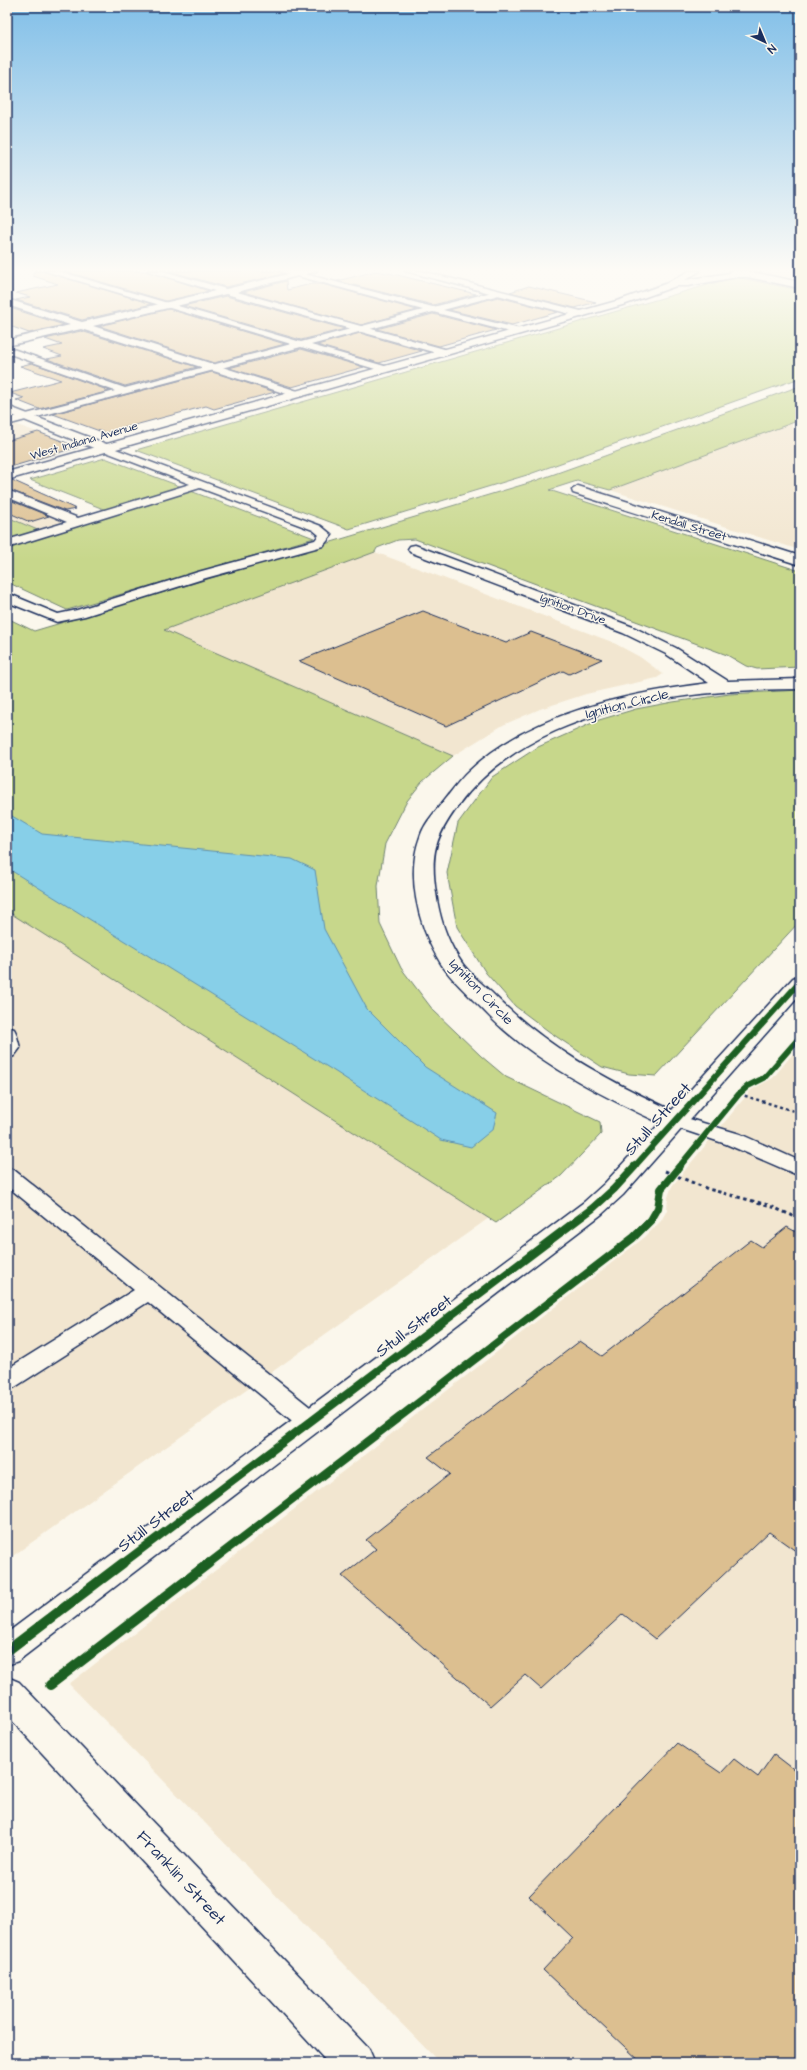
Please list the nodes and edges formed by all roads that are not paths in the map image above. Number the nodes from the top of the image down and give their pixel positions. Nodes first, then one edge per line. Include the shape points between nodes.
1 (58, 368) edge
2 (214, 368) joint
3 (380, 368) edge
4 (390, 368) edge
5 (385, 369) junction
6 (125, 391) junction
7 (297, 394) junction
8 (7, 409) edge
9 (27, 417) junction
10 (7, 422) edge
11 (105, 448) junction
12 (7, 476) edge
13 (201, 484) junction
14 (578, 490) dead end
15 (7, 493) edge
16 (77, 522) junction
17 (7, 544) edge
18 (415, 549) dead end
19 (800, 561) edge
20 (7, 597) edge
21 (800, 684) edge
22 (722, 685) junction
23 (800, 982) edge
24 (7, 1033) edge
25 (7, 1052) edge
26 (676, 1121) junction
27 (800, 1169) edge
28 (7, 1175) edge
29 (149, 1291) junction
30 (7, 1381) edge
31 (311, 1422) junction
32 (7, 1650) edge
33 (7, 1692) edge
34 (355, 2063) edge

1 - 6 lane
2 - 6 lane
2 - 7 street
3 - 5 lane
4 - 5 street, West Indiana Avenue
5 - 7 street, West Indiana Avenue
6 - 9 lane
7 - 11 street, West Indiana Avenue
8 - 9 street
9 - 10 lane
9 - 11 street
11 - 12 street, West Indiana Avenue
11 - 13 lane
13 - 16 lane
13 - 20 lane via 317,528 326,535 319,543 57,618
14 - 19 street, Kendall Street
15 - 16 lane
16 - 17 lane
18 - 22 street, Ignition Drive via 628,630 671,651
21 - 22 street, Ignition Circle
22 - 26 street, Ignition Circle via 619,704 558,724 528,738 480,770 467,782 440,817 428,839 424,864 434,926 447,958 467,981 510,1024 532,1040 604,1086
23 - 26 street, Stull Street
24 - 25 lane via 10,1048
26 - 27 lane via 732,1139
26 - 31 street, Stull Street via 614,1190 593,1208
28 - 29 lane
29 - 30 lane
29 - 31 lane
31 - 32 street, Stull Street
33 - 34 street, Franklin Street

